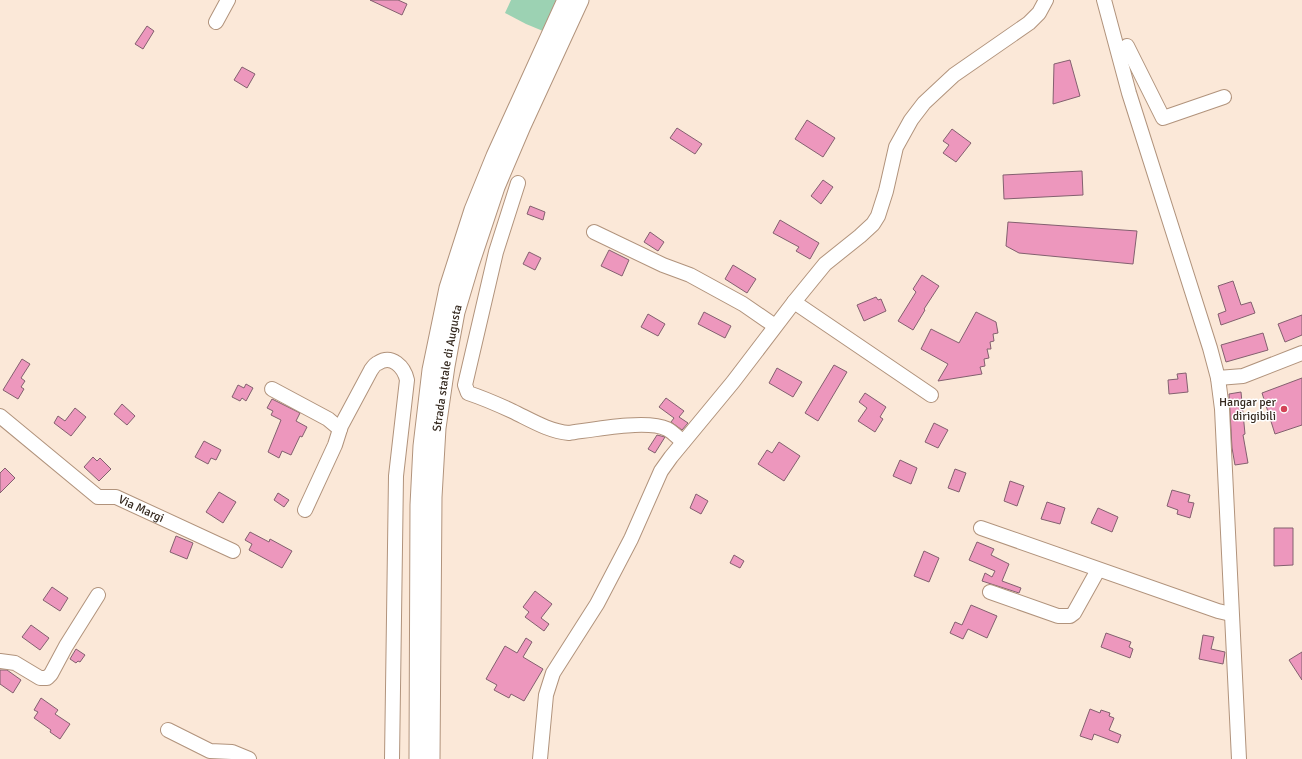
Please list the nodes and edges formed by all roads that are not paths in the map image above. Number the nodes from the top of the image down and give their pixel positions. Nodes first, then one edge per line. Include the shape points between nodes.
1 (228, 0) edge
2 (566, 0) edge
3 (580, 0) edge
4 (1046, 0) edge
5 (1104, 0) edge
6 (216, 22) dead end
7 (1125, 46) junction
8 (1224, 97) dead end
9 (518, 183) dead end
10 (594, 232) dead end
11 (794, 302) junction
12 (776, 326) junction
13 (1302, 353) edge
14 (1218, 378) junction
15 (272, 389) dead end
16 (931, 395) dead end
17 (0, 416) edge
18 (340, 429) junction
19 (683, 442) junction
20 (305, 510) dead end
21 (981, 528) dead end
22 (233, 551) dead end
23 (1098, 570) junction
24 (990, 592) dead end
25 (98, 595) dead end
26 (1231, 614) junction
27 (0, 661) edge
28 (168, 730) dead end
29 (249, 759) edge
30 (392, 759) edge
31 (418, 759) edge
32 (431, 759) edge
33 (540, 759) edge
34 (1238, 759) edge

1 - 6 street
2 - 31 main road, Strada statale di Augusta via 473,210 448,288 431,370 422,446 419,505
3 - 32 main road, Strada statale di Augusta via 496,187 456,312 436,428
4 - 11 street via 1039,13 1029,23 954,75 924,103 896,147 886,191 873,224 826,264
5 - 7 street
7 - 8 street via 1163,118
7 - 14 street via 1132,100
9 - 19 street via 496,252 466,378 468,393 557,432 569,433 639,425 660,426
10 - 12 street via 690,275 743,304
11 - 12 street
11 - 16 street
12 - 19 street
13 - 14 street via 1243,376
14 - 26 street via 1222,409
15 - 18 street via 328,419
17 - 22 street, Via Margi via 98,497 116,497
18 - 20 street via 336,445
18 - 30 street via 371,370 378,363 387,360 402,367 407,380 396,476
19 - 33 street via 661,471 598,604 553,672 546,695
21 - 23 street
23 - 24 street via 1070,616 1058,616
23 - 26 street
25 - 27 street via 47,678 40,678 15,663
26 - 34 street
28 - 29 street via 210,751 232,752

